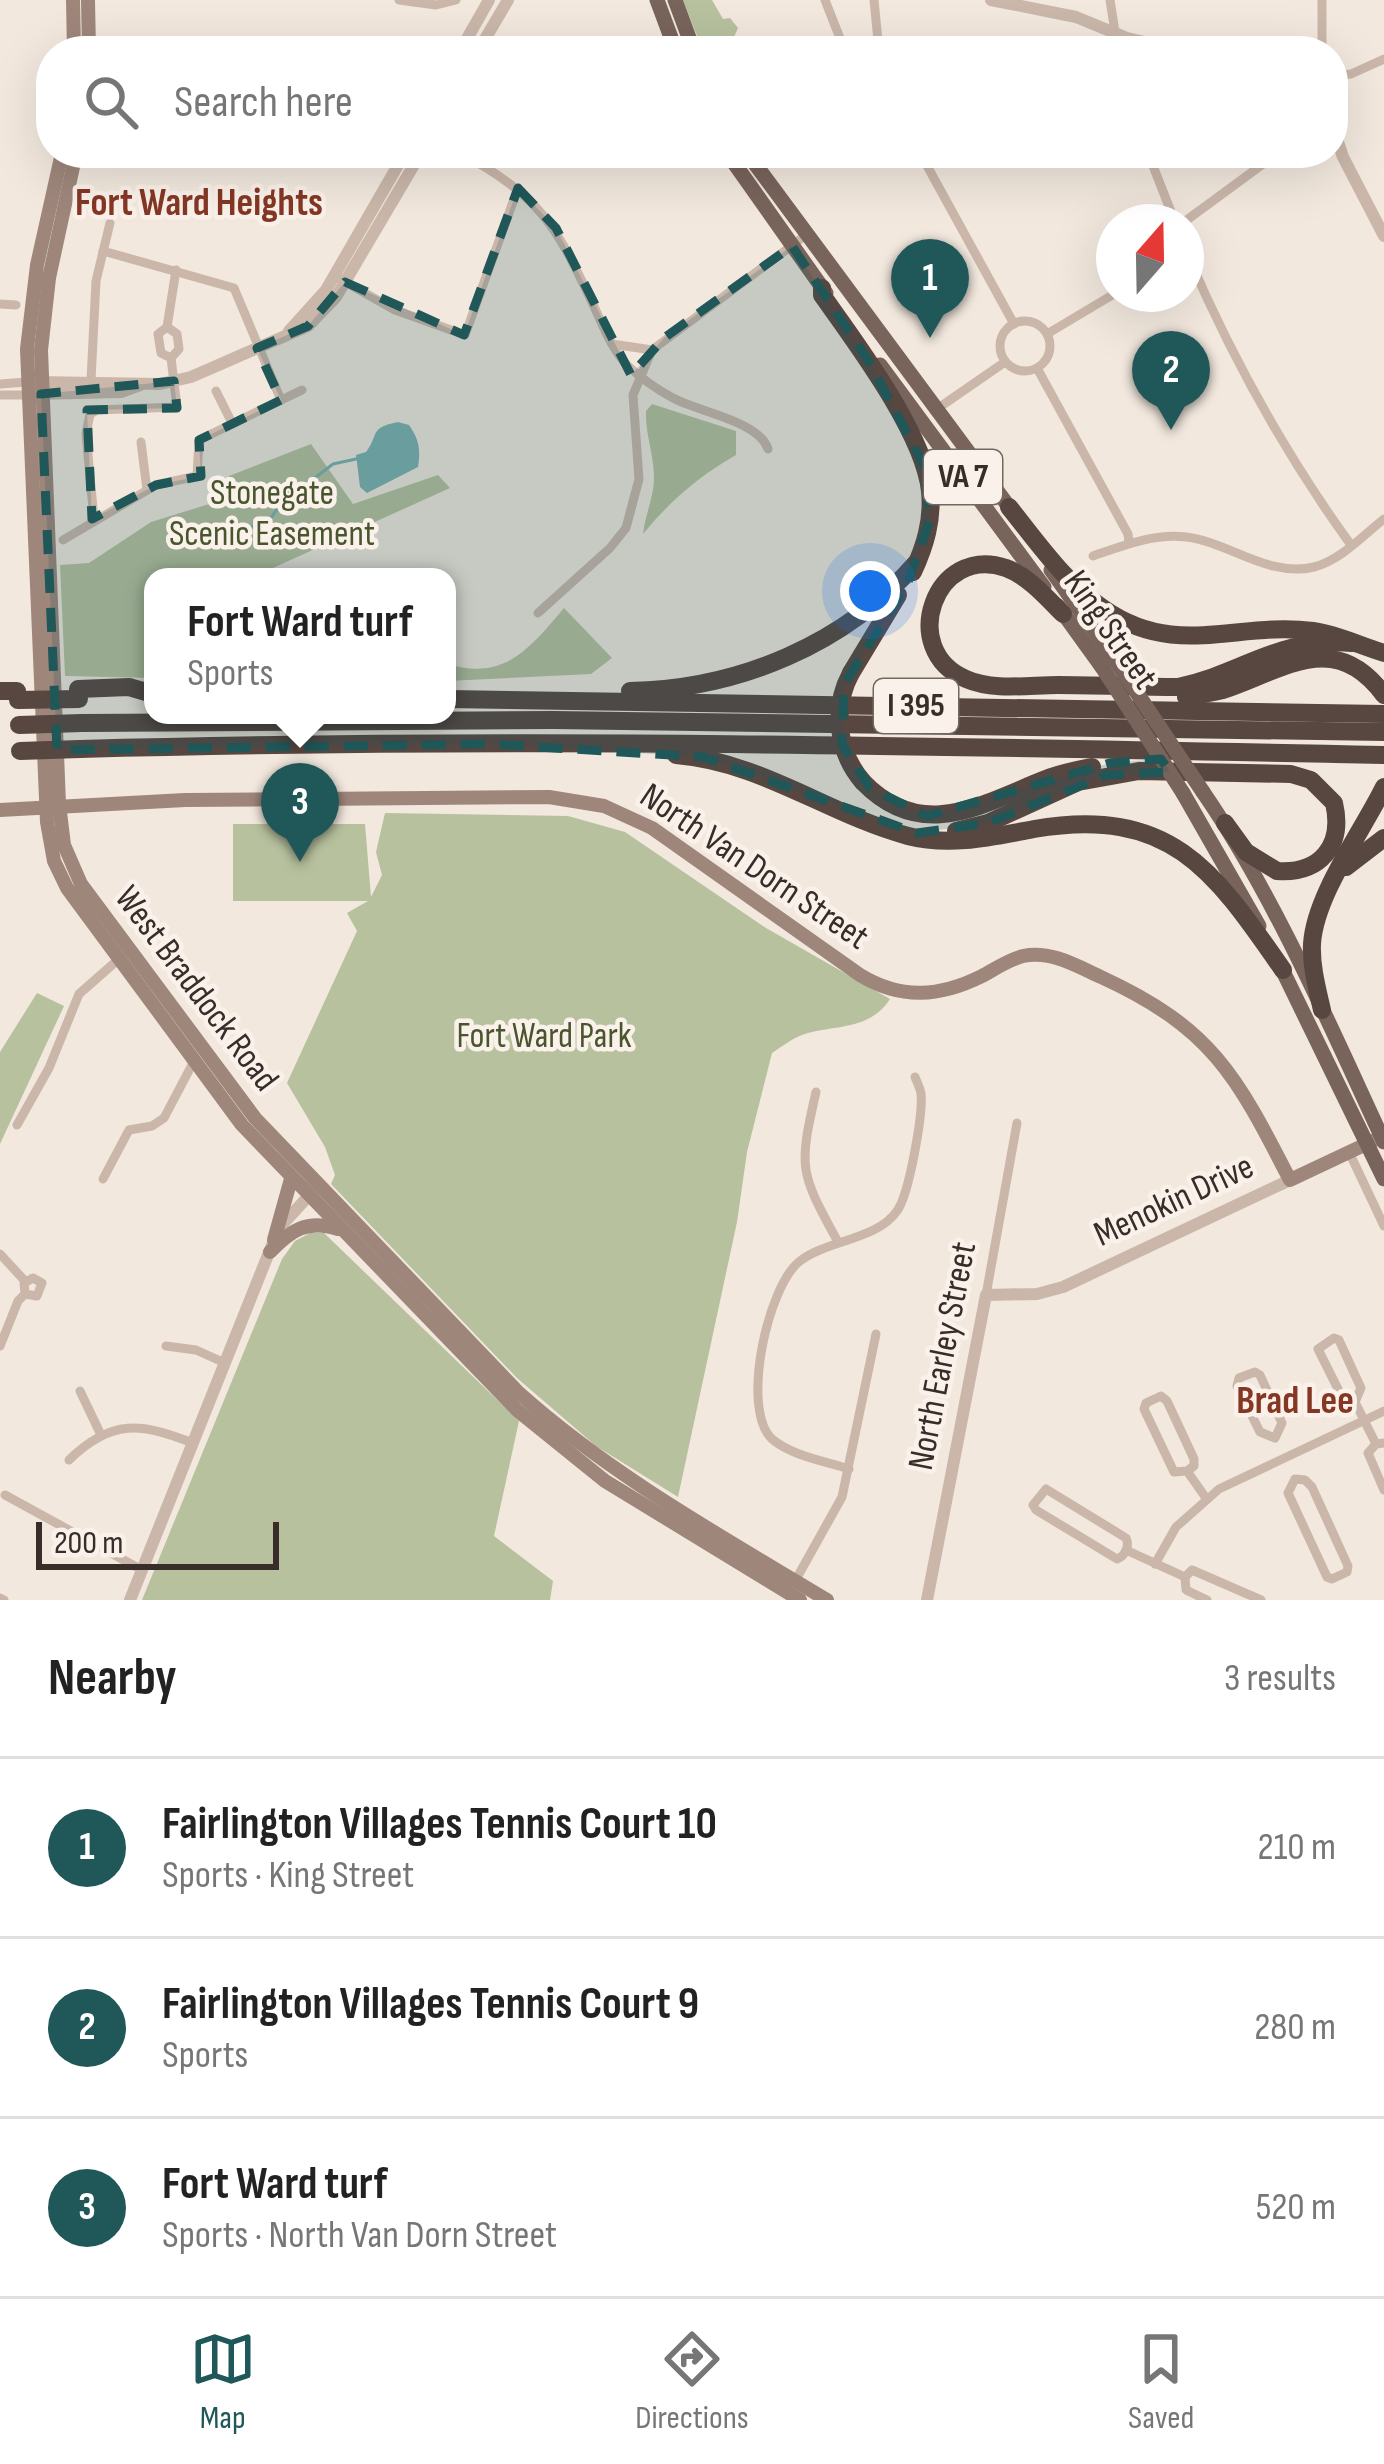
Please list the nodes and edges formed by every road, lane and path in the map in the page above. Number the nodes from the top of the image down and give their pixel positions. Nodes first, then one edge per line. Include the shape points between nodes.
1 (73, 0) edge
2 (88, 0) edge
3 (399, 0) edge
4 (456, 0) edge
5 (488, 0) edge
6 (508, 0) edge
7 (657, 0) edge
8 (675, 0) edge
9 (825, 0) edge
10 (874, 0) edge
11 (991, 0) edge
12 (1110, 0) edge
13 (1322, 0) edge
14 (1114, 31) junction
15 (74, 36) edge
16 (88, 36) edge
17 (468, 36) edge
18 (487, 36) edge
19 (670, 36) edge
20 (688, 36) edge
21 (839, 36) edge
22 (878, 36) edge
23 (1115, 36) edge
24 (1132, 36) edge
25 (1322, 36) edge
26 (1384, 59) edge
27 (1348, 74) edge
28 (59, 168) edge
29 (73, 168) edge
30 (397, 168) edge
31 (412, 168) edge
32 (485, 168) edge
33 (739, 168) edge
34 (756, 168) edge
35 (928, 168) edge
36 (1154, 168) edge
37 (1258, 168) edge
38 (1348, 168) edge
39 (518, 188) junction
40 (1167, 204) edge
41 (1204, 207) edge
42 (110, 223) dead end
43 (1384, 236) edge
44 (799, 241) junction
45 (103, 251) junction
46 (176, 270) junction
47 (340, 279) junction
48 (822, 288) junction
49 (1204, 294) edge
50 (0, 304) edge
51 (16, 305) dead end
52 (1096, 305) edge
53 (1014, 324) junction
54 (1047, 334) junction
55 (613, 344) junction
56 (257, 348) junction
57 (652, 350) junction
58 (1005, 362) junction
59 (1037, 368) junction
60 (640, 375) junction
61 (91, 380) junction
62 (174, 381) junction
63 (0, 384) edge
64 (141, 385) junction
65 (34, 388) junction
66 (302, 390) dead end
67 (216, 391) dead end
68 (0, 395) edge
69 (281, 400) junction
70 (934, 410) junction
71 (232, 424) junction
72 (141, 442) dead end
73 (768, 449) dead end
74 (147, 490) junction
75 (1009, 507) junction
76 (94, 519) junction
77 (1384, 519) edge
78 (64, 540) dead end
79 (1129, 543) junction
80 (1351, 545) junction
81 (1093, 556) dead end
82 (917, 562) junction
83 (538, 613) dead end
84 (1064, 614) junction
85 (1352, 643) junction
86 (1384, 653) edge
87 (1110, 666) junction
88 (1379, 688) edge
89 (144, 693) edge
90 (9, 695) edge
91 (456, 698) edge
92 (456, 698) edge
93 (959, 706) junction
94 (1384, 714) edge
95 (456, 721) edge
96 (144, 723) edge
97 (10, 725) edge
98 (1384, 732) edge
99 (491, 744) junction
100 (10, 751) edge
101 (1249, 753) junction
102 (1384, 755) edge
103 (1384, 788) edge
104 (52, 805) junction
105 (3, 809) edge
106 (1225, 823) junction
107 (886, 828) junction
108 (48, 832) junction
109 (1384, 838) edge
110 (1338, 874) junction
111 (124, 956) junction
112 (1283, 970) junction
113 (1322, 1010) junction
114 (194, 1061) junction
115 (915, 1077) dead end
116 (816, 1092) dead end
117 (1017, 1123) dead end
118 (17, 1125) dead end
119 (1378, 1140) edge
120 (1348, 1152) junction
121 (103, 1179) dead end
122 (291, 1179) junction
123 (1384, 1179) edge
124 (1290, 1180) junction
125 (313, 1191) junction
126 (1384, 1226) edge
127 (340, 1230) junction
128 (838, 1242) junction
129 (272, 1246) junction
130 (0, 1254) edge
131 (26, 1281) junction
132 (25, 1294) junction
133 (986, 1295) junction
134 (876, 1334) dead end
135 (0, 1346) edge
136 (166, 1346) dead end
137 (225, 1363) junction
138 (80, 1391) dead end
139 (1355, 1402) junction
140 (1384, 1411) edge
141 (1364, 1420) junction
142 (100, 1435) junction
143 (1275, 1438) junction
144 (194, 1442) junction
145 (1380, 1443) edge
146 (1285, 1457) junction
147 (68, 1460) dead end
148 (849, 1469) junction
149 (1187, 1471) junction
150 (1295, 1479) junction
151 (1384, 1490) edge
152 (5, 1495) dead end
153 (1206, 1498) junction
154 (1126, 1550) junction
155 (1155, 1564) junction
156 (142, 1570) junction
157 (1185, 1577) junction
158 (794, 1591) edge
159 (130, 1600) edge
160 (827, 1600) edge
161 (927, 1600) edge
162 (1207, 1600) edge
163 (1261, 1600) edge

1 - 15 main road
2 - 16 main road
3 - 4 street
5 - 17 street
6 - 18 street
7 - 19 main road
8 - 20 main road
9 - 21 street
10 - 22 street
11 - 14 street
12 - 14 street
13 - 25 street
14 - 23 street
14 - 24 street
26 - 27 street
28 - 65 main road, West Braddock Road via 32,300
29 - 65 main road, West Braddock Road
30 - 47 street
31 - 47 street
32 - 39 street
33 - 44 main road, King Street / VA 7
34 - 44 main road, King Street / VA 7
35 - 53 street
36 - 40 street
37 - 41 street
38 - 43 street
39 - 47 street via 464,335
39 - 55 street via 556,228
42 - 45 street
44 - 48 main road, King Street / VA 7
44 - 57 street
44 - 70 main road, King Street / VA 7
45 - 46 street
45 - 61 street
46 - 56 street via 234,288
46 - 62 street via 167,327 158,334
47 - 56 street via 308,326
48 - 82 highway via 925,467 930,520
48 - 84 main road, King Street / VA 7
49 - 80 street via 1280,436
50 - 51 street
52 - 54 street
53 - 54 street via 1032,322
53 - 58 street via 1000,341
54 - 59 street via 1049,354
55 - 57 street
55 - 60 street
56 - 62 street
56 - 69 street
57 - 60 street
58 - 59 street via 1020,371
58 - 70 street
59 - 79 street
60 - 73 street via 679,401 760,434
60 - 83 street via 632,413 639,479 630,519
61 - 64 street
61 - 65 street
62 - 64 street
62 - 76 street via 175,408 93,411 86,434
63 - 65 street
64 - 65 street via 121,392
65 - 68 street
65 - 104 main road, West Braddock Road
66 - 69 street
67 - 71 street
69 - 71 street
70 - 75 main road, King Street / VA 7
71 - 74 street via 199,440 197,476
72 - 74 street
74 - 76 street
75 - 85 highway via 1088,598 1139,627 1189,638 1316,631
75 - 87 main road, King Street / VA 7
76 - 78 street
77 - 80 street
79 - 80 street via 1185,537 1298,569
79 - 81 street
82 - 91 highway via 860,617 758,668 639,691
82 - 101 highway, bridge via 844,685 840,730 853,770 893,806 927,816 1110,763
84 - 85 highway via 1016,573 975,565 937,592 928,631 956,674 1001,686 1178,687 1289,645
84 - 87 main road, King Street / VA 7
85 - 86 highway
87 - 106 main road, King Street / VA 7, bridge
87 - 112 main road, King Street / VA 7, bridge
88 - 93 highway via 1341,661 1320,658 1171,699
89 - 90 highway
92 - 93 highway, I 395
93 - 94 highway, I 395
95 - 98 highway, bridge
96 - 97 highway, bridge
99 - 100 highway, I 395, bridge
99 - 101 highway, I 395
99 - 107 highway via 703,757
101 - 102 highway, I 395
103 - 110 highway
104 - 105 main road, North Van Dorn Street
104 - 108 main road, West Braddock Road
104 - 111 main road, West Braddock Road via 72,868
104 - 124 main road, North Van Dorn Street via 427,796 597,804 660,833 889,989 944,992 1039,954 1140,996 1221,1059
105 - 108 main road
106 - 107 highway via 1246,852 1277,872 1314,866 1338,830 1334,803 1305,777 1139,771 1078,782 962,830
106 - 113 main road, King Street / VA 7
107 - 112 highway via 948,842 1085,823 1148,834 1215,878
108 - 111 main road, West Braddock Road via 67,888
109 - 110 highway
110 - 113 highway via 1312,938
111 - 114 main road, West Braddock Road
111 - 118 street via 76,999
111 - 125 main road, West Braddock Road
112 - 119 main road, King Street / VA 7
113 - 119 main road, King Street / VA 7
114 - 121 street via 164,1118 129,1130
114 - 122 main road, West Braddock Road
115 - 128 street via 922,1092 898,1210
116 - 128 street via 804,1172
117 - 133 street, North Earley Street
119 - 120 main road, Menokin Drive
119 - 123 main road, King Street / VA 7
120 - 124 main road, Menokin Drive
120 - 126 street
122 - 125 main road, West Braddock Road
122 - 129 main road
124 - 133 street, Menokin Drive via 1063,1287
125 - 127 main road, West Braddock Road
125 - 129 street
125 - 158 main road, West Braddock Road via 556,1426
127 - 129 main road via 314,1223
127 - 158 main road, West Braddock Road via 545,1436 630,1498
128 - 148 street via 800,1261 780,1285 756,1405 779,1443
129 - 137 street
130 - 131 street
131 - 132 street
131 - 132 street via 38,1279 42,1288
132 - 135 street
133 - 161 street, North Earley Street
134 - 148 street
136 - 137 street
137 - 144 street
138 - 142 street
139 - 139 street via 1362,1391 1339,1340 1320,1344 1344,1401
139 - 141 street
140 - 141 street
141 - 145 street
141 - 146 street
142 - 144 street via 145,1427
142 - 147 street
143 - 143 street via 1282,1423 1260,1375 1239,1378 1260,1432
143 - 146 street
144 - 156 street
145 - 151 street via 1368,1456
146 - 150 street
146 - 153 street
148 - 158 street
149 - 149 street via 1194,1459 1167,1401 1146,1403 1174,1472
149 - 153 street
150 - 150 street via 1288,1493 1327,1576 1336,1578 1348,1567 1312,1487
152 - 156 street
153 - 155 street via 1176,1527
154 - 154 street via 1126,1538 1042,1491 1036,1510 1117,1558
154 - 155 street
155 - 157 street
156 - 159 street
157 - 162 street via 1186,1590
157 - 163 street via 1196,1570
158 - 160 main road, West Braddock Road

